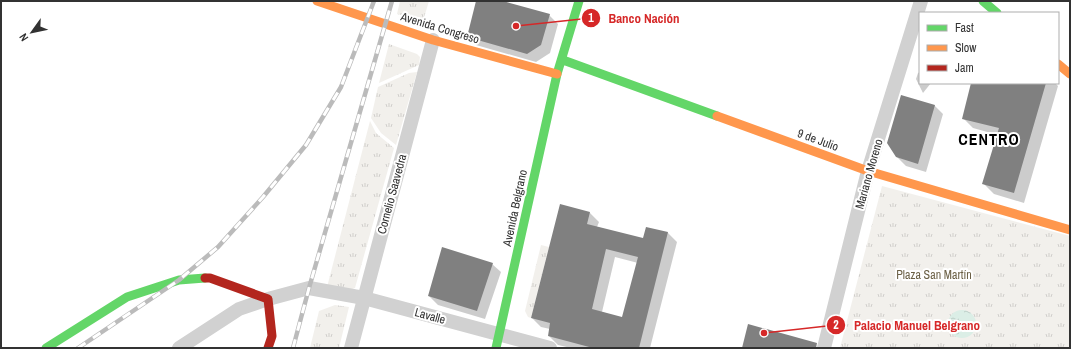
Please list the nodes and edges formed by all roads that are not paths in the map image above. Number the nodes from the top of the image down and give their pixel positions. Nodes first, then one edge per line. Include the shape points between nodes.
1 (317, 1) edge
2 (579, 1) edge
3 (921, 1) edge
4 (983, 1) edge
5 (996, 12) edge
6 (433, 40) junction
7 (563, 60) junction
8 (1059, 65) edge
9 (557, 74) junction
10 (1070, 74) edge
11 (868, 171) junction
12 (1070, 230) edge
13 (364, 298) junction
14 (268, 299) junction
15 (500, 334) junction
16 (46, 348) edge
17 (179, 348) edge
18 (268, 348) edge
19 (352, 348) edge
20 (496, 348) edge
21 (550, 348) edge
22 (824, 348) edge

1 - 6 street, Avenida Congreso
2 - 7 street, Avenida Belgrano
3 - 11 street, Mariano Moreno
4 - 5 street
6 - 9 street, Avenida Congreso
6 - 13 street, Cornelio Saavedra
7 - 9 street, Avenida Belgrano
7 - 11 street, 9 de Julio
8 - 10 street
9 - 15 street, Avenida Belgrano
11 - 12 street, 9 de Julio
11 - 22 street, Mariano Moreno
13 - 14 street, Lavalle via 309,288
13 - 15 street, Lavalle
13 - 19 street, Cornelio Saavedra
14 - 16 street via 210,278 179,280 127,297
14 - 17 street via 240,309
14 - 18 street via 272,336
15 - 20 street, Avenida Belgrano
15 - 21 street, Lavalle

